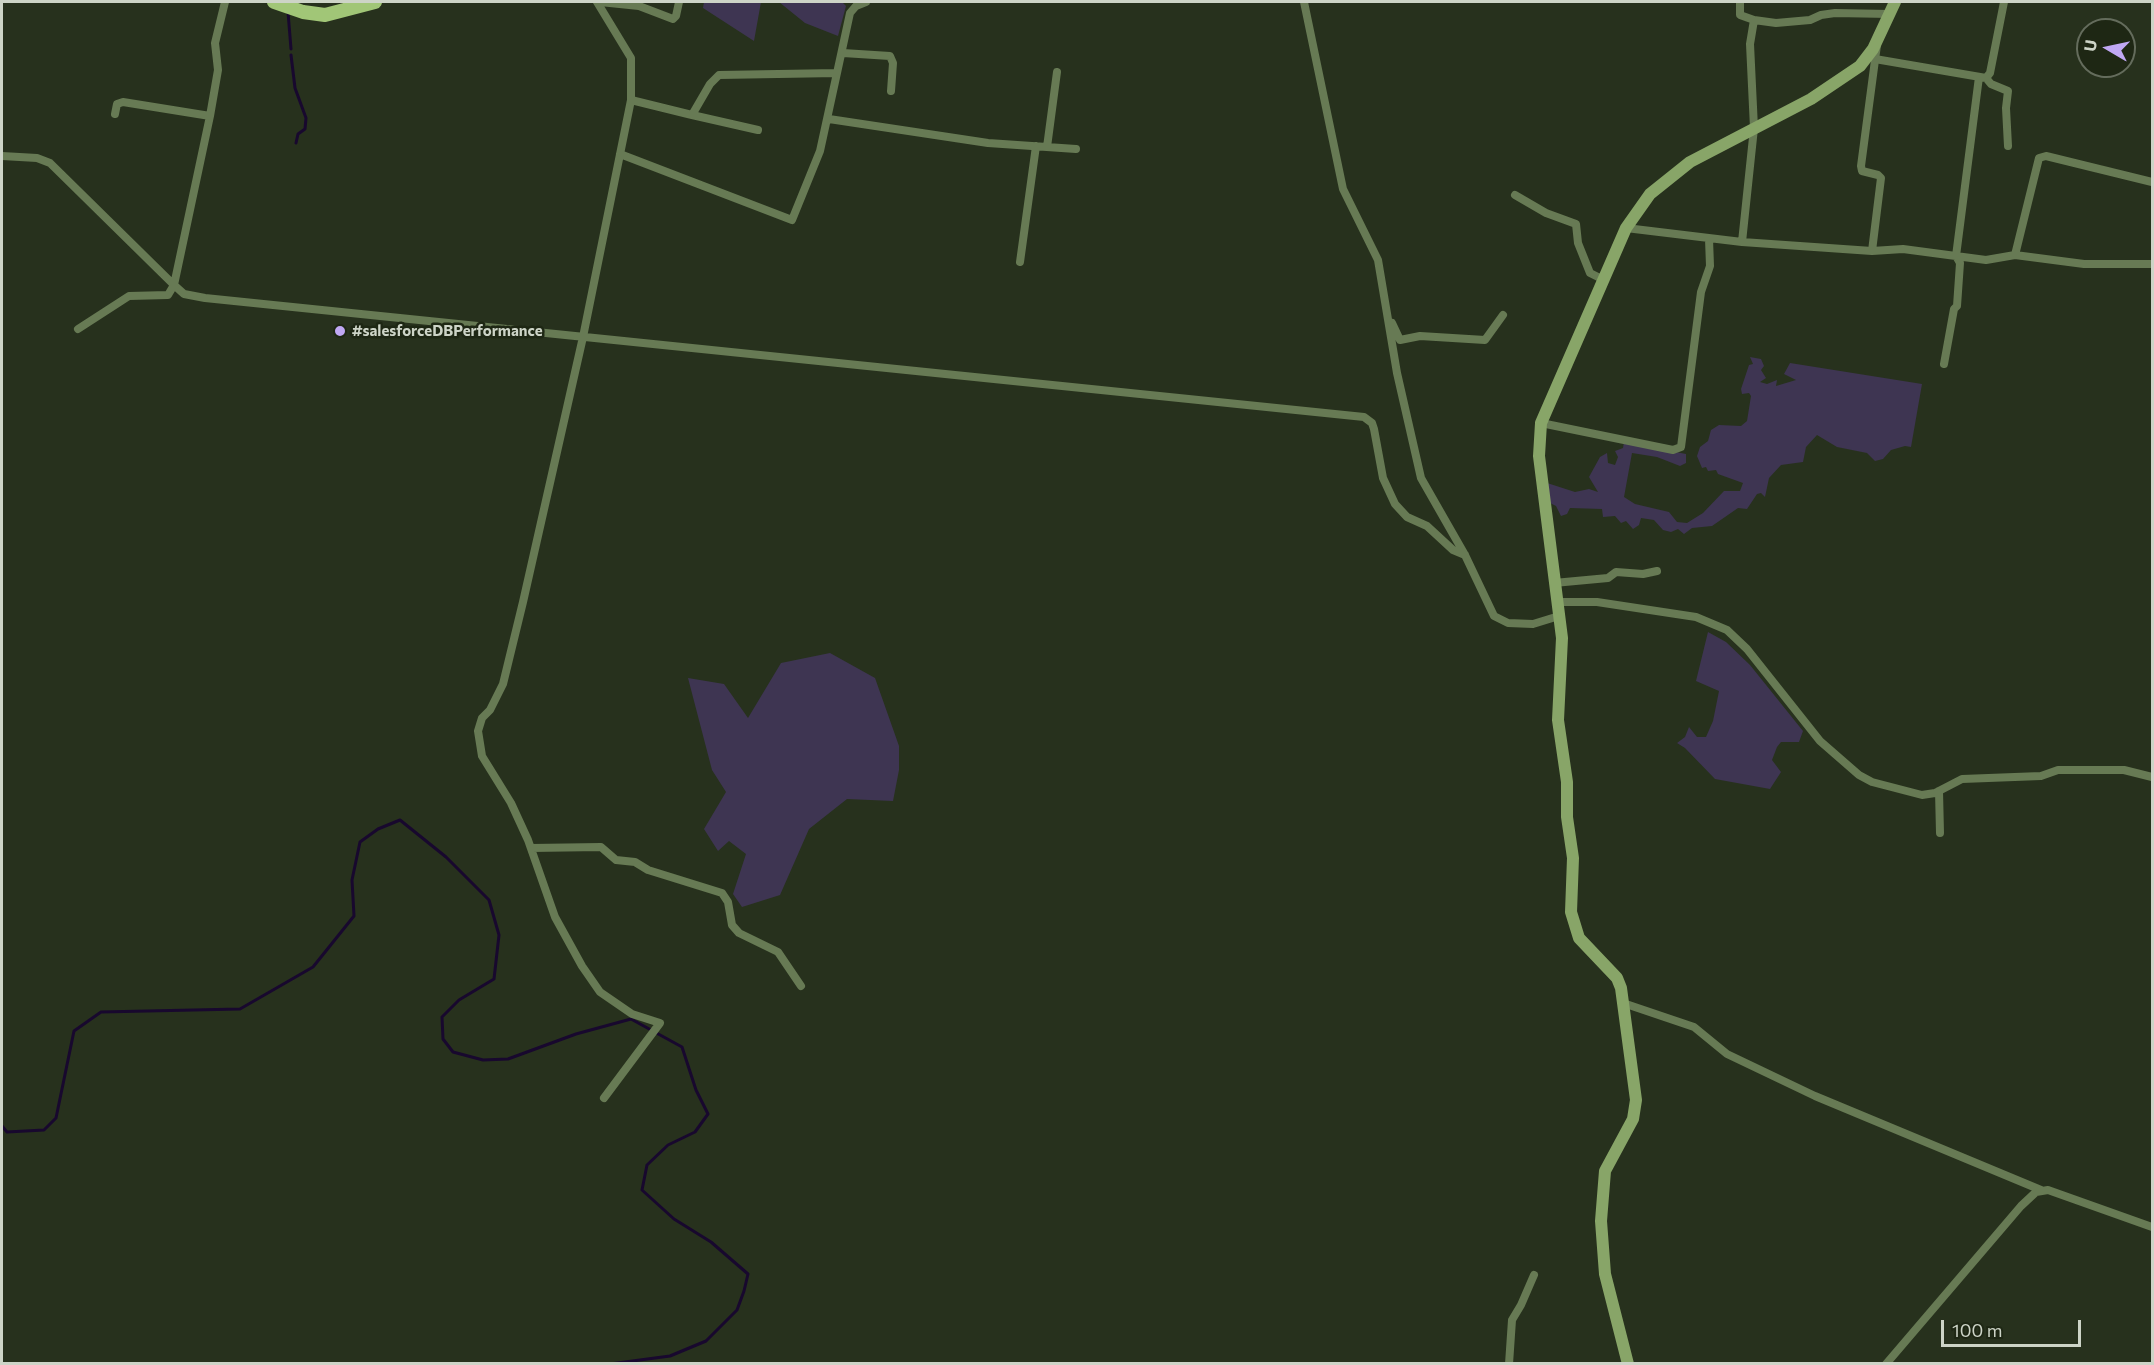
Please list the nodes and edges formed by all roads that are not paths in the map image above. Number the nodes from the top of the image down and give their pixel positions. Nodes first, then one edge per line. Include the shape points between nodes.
1 (225, 2) edge
2 (375, 2) edge
3 (598, 2) edge
4 (679, 2) edge
5 (866, 2) edge
6 (1304, 2) edge
7 (1740, 2) edge
8 (2004, 2) edge
9 (283, 5) edge
10 (1893, 8) edge
11 (1754, 20) junction
12 (1878, 39) junction
13 (843, 53) junction
14 (1875, 59) junction
15 (1057, 72) dead end
16 (837, 73) junction
17 (1982, 78) junction
18 (891, 91) dead end
19 (632, 100) junction
20 (115, 114) dead end
21 (692, 115) junction
22 (210, 116) junction
23 (829, 119) junction
24 (1754, 128) junction
25 (758, 130) dead end
26 (1036, 146) junction
27 (2008, 146) dead end
28 (1047, 147) junction
29 (1076, 149) dead end
30 (620, 154) junction
31 (2, 156) edge
32 (2152, 182) edge
33 (1515, 195) dead end
34 (1626, 228) junction
35 (1709, 239) junction
36 (1742, 242) junction
37 (1872, 251) junction
38 (2015, 255) junction
39 (1956, 256) junction
40 (1020, 262) dead end
41 (2152, 264) edge
42 (1602, 279) junction
43 (174, 285) junction
44 (1388, 315) junction
45 (1503, 315) dead end
46 (78, 330) dead end
47 (583, 337) junction
48 (1944, 364) dead end
49 (1541, 423) junction
50 (1465, 555) junction
51 (1657, 571) dead end
52 (1554, 583) junction
53 (1556, 602) junction
54 (1559, 616) junction
55 (2152, 777) edge
56 (1939, 791) junction
57 (1940, 833) dead end
58 (531, 848) junction
59 (801, 986) dead end
60 (1623, 1003) junction
61 (604, 1098) dead end
62 (2041, 1190) junction
63 (2152, 1227) edge
64 (1534, 1275) dead end
65 (1509, 1364) edge
66 (1628, 1364) edge
67 (1886, 1364) edge

1 - 22 street via 215,43 218,70
2 - 9 main road via 324,15
3 - 4 street via 639,6 673,19
3 - 19 street via 631,58
5 - 13 street via 850,13
6 - 44 street via 1343,189 1377,260
7 - 11 street via 1740,15
8 - 17 street via 1990,73
10 - 11 street via 1776,23
10 - 12 street
11 - 24 street via 1750,44
12 - 14 street
12 - 24 street via 1865,61 1844,78
13 - 16 street
13 - 18 street via 890,56
14 - 17 street
14 - 37 street via 1861,166 1862,171 1881,178
15 - 28 street
16 - 21 street via 719,75
16 - 23 street
17 - 27 street via 2008,91
17 - 39 street
19 - 21 street
19 - 30 street
20 - 22 street via 117,104 123,102
21 - 25 street
22 - 43 street
23 - 26 street via 980,142
23 - 30 street via 792,220
24 - 34 street via 1677,171 1650,194
24 - 36 street
26 - 28 street
26 - 40 street
28 - 29 street
30 - 47 street
31 - 43 street via 37,158 50,163
32 - 38 street via 2046,156 2039,158
33 - 42 street via 1576,224 1578,243 1590,273
34 - 35 street
34 - 42 street
35 - 36 street
35 - 49 street via 1710,266 1701,292 1680,447 1673,450
36 - 37 street
37 - 39 street via 1903,249
38 - 39 street via 1986,260
38 - 41 street via 2084,264
39 - 48 street via 1960,263 1957,306 1953,309
42 - 49 street
43 - 46 street via 168,295 129,296
43 - 47 street via 184,294 205,298
44 - 45 street via 1401,340 1420,336 1485,340
44 - 50 street via 1418,470
47 - 50 street via 1364,417 1374,429 1383,478 1395,504 1407,518 1427,526 1453,550
47 - 58 street via 503,684 478,731 482,756 511,803
49 - 52 street via 1539,456
50 - 54 street via 1499,620 1533,624
51 - 52 street via 1616,572 1608,578
52 - 53 street
53 - 54 street
53 - 56 street via 1597,603 1688,615 1720,626 1740,640 1824,745 1860,775 1915,795
54 - 60 street via 1562,638 1558,720 1573,858 1572,923 1579,938 1617,978
55 - 56 street via 2124,770 2058,770 2042,776 1962,779
56 - 57 street
58 - 59 street via 601,848 615,860 635,862 648,870 722,893 728,902 732,925 739,933 778,952
58 - 61 street via 555,917 600,992 632,1014 660,1023
60 - 62 street via 1694,1027 1727,1054 1815,1096
60 - 66 street via 1636,1107 1605,1172 1601,1230 1605,1274
62 - 63 street
62 - 67 street via 2020,1206
64 - 65 street via 1512,1320

